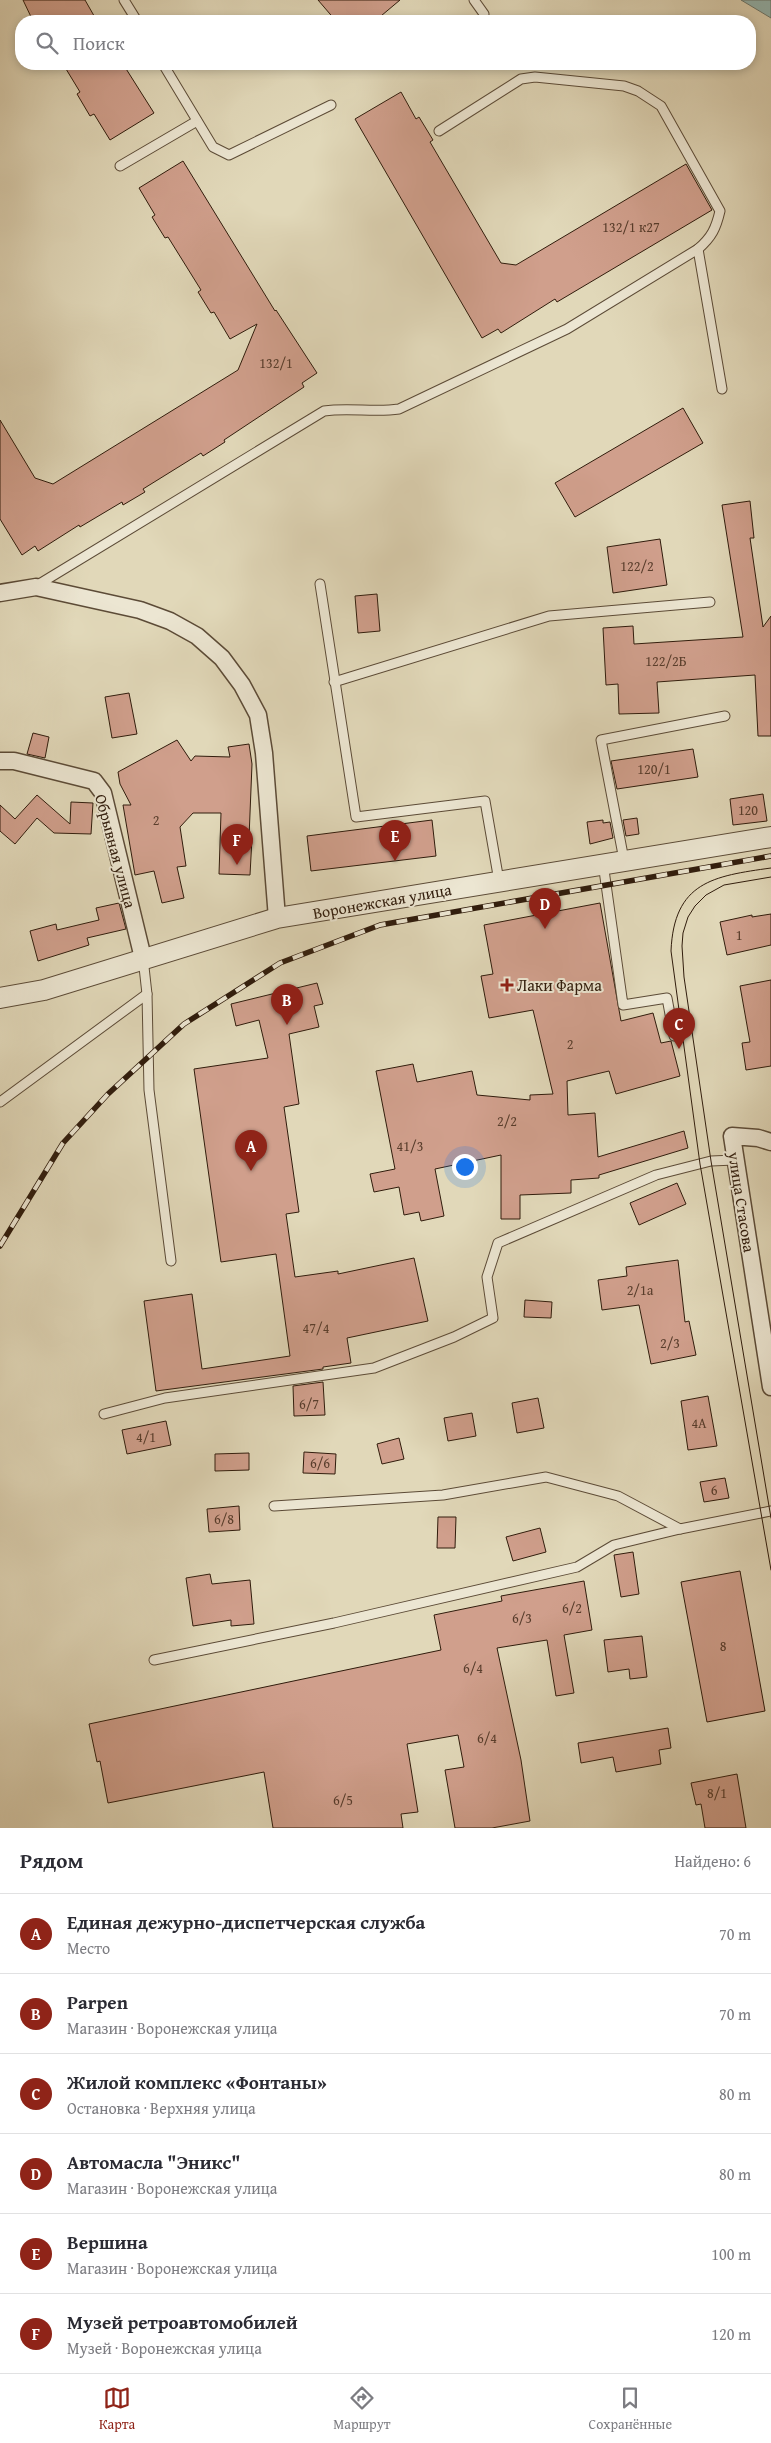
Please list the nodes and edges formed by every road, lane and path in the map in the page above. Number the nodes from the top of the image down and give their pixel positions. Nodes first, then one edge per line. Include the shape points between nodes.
1 (124, 0) edge
2 (474, 0) edge
3 (484, 14) dead end
4 (133, 15) edge
5 (167, 70) edge
6 (331, 105) dead end
7 (197, 121) junction
8 (439, 131) dead end
9 (120, 166) dead end
10 (698, 249) junction
11 (722, 389) dead end
12 (320, 584) dead end
13 (36, 587) junction
14 (0, 592) edge
15 (710, 602) dead end
16 (334, 682) junction
17 (725, 716) dead end
18 (0, 761) edge
19 (771, 837) edge
20 (624, 860) junction
21 (603, 863) junction
22 (499, 881) junction
23 (277, 918) junction
24 (144, 958) junction
25 (147, 994) junction
26 (0, 998) edge
27 (674, 1036) dead end
28 (0, 1102) edge
29 (771, 1142) edge
30 (735, 1160) junction
31 (171, 1261) dead end
32 (771, 1387) edge
33 (104, 1414) dead end
34 (274, 1506) dead end
35 (771, 1511) edge
36 (680, 1529) junction
37 (154, 1660) dead end

1 - 4 lane
2 - 3 lane
5 - 7 lane
6 - 7 lane via 229,155 214,147
7 - 9 lane
8 - 10 lane via 521,79 535,77 624,86 638,91 661,106 720,211 712,237
10 - 11 lane
10 - 13 lane via 567,329 399,409 382,412 345,408 324,411
12 - 16 lane
13 - 14 street
13 - 23 street via 140,610 170,622 197,636 227,664 258,715
15 - 16 lane via 549,616
16 - 22 lane via 356,817 485,801
17 - 20 lane via 601,740
18 - 24 street, Обрывная улица via 14,761 94,781 103,793
19 - 20 street, Воронежская улица
20 - 21 street, Воронежская улица
21 - 22 street, Воронежская улица
21 - 27 lane via 624,1005 667,998
22 - 23 street, Воронежская улица
23 - 24 street, Воронежская улица
24 - 25 lane
24 - 26 street, Воронежская улица via 44,990
25 - 28 lane
25 - 31 lane via 149,1090
29 - 30 street, улица Стасова via 732,1136
30 - 32 street, улица Стасова
30 - 33 lane via 711,1161 656,1175 498,1243 487,1277 494,1318 454,1337 374,1368 165,1398
34 - 36 lane via 443,1495 546,1477 618,1496
35 - 36 lane
36 - 37 lane via 614,1545 577,1567 334,1624

